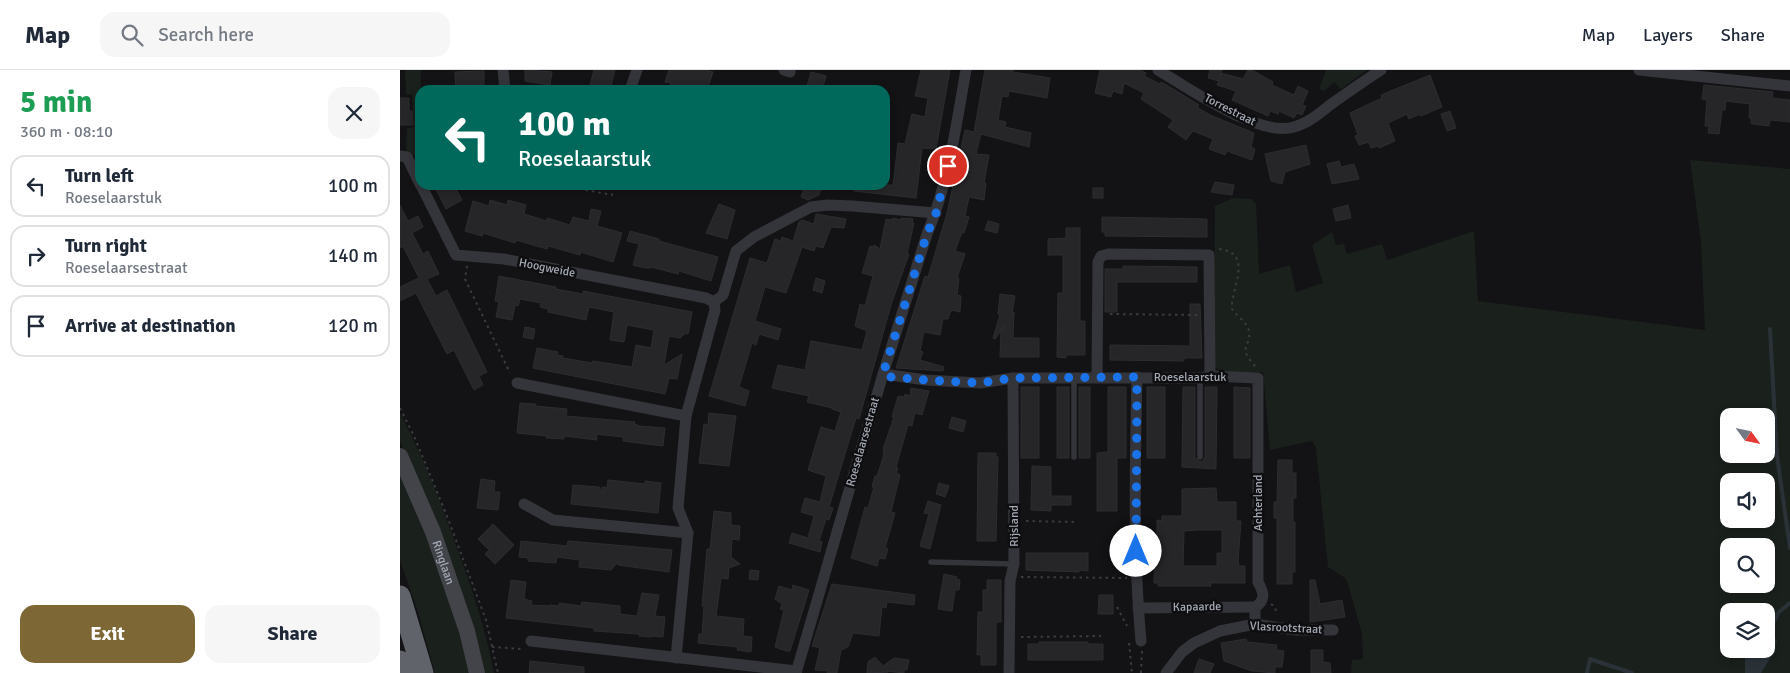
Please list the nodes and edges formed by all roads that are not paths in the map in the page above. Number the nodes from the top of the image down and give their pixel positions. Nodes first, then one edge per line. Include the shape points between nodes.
1 (503, 70) edge
2 (637, 70) edge
3 (966, 70) edge
4 (1158, 70) edge
5 (1381, 70) edge
6 (1639, 70) edge
7 (504, 85) edge
8 (632, 85) edge
9 (1790, 86) edge
10 (400, 156) edge
11 (415, 174) edge
12 (423, 190) edge
13 (936, 213) junction
14 (714, 302) junction
15 (883, 374) junction
16 (1074, 377) junction
17 (1097, 377) junction
18 (1137, 377) junction
19 (1205, 377) junction
20 (1013, 378) junction
21 (1258, 378) joint
22 (517, 384) road end
23 (686, 416) junction
24 (400, 456) edge
25 (1074, 457) dead end
26 (1200, 457) dead end
27 (524, 504) dead end
28 (688, 533) junction
29 (931, 562) dead end
30 (1014, 564) junction
31 (400, 596) edge
32 (1259, 602) junction
33 (1138, 608) junction
34 (1255, 624) junction
35 (1333, 630) dead end
36 (531, 641) road end
37 (1141, 642) road end
38 (676, 658) junction
39 (400, 661) edge
40 (796, 672) edge
41 (403, 673) edge
42 (424, 673) edge
43 (477, 673) edge
44 (1008, 673) edge
45 (1166, 673) edge

1 - 7 street
2 - 8 street
3 - 13 street, Roeselaarsestraat
4 - 5 street, Torrestraat via 1248,121 1280,128 1293,128 1309,121
6 - 9 street
10 - 11 street via 406,157
12 - 14 street, Hoogweide via 456,255 504,259
13 - 14 street via 852,206 811,208 754,237 736,250 723,295
13 - 15 street, Roeselaarsestraat
14 - 23 street via 715,310
15 - 20 street, Roeselaarstuk via 980,383
15 - 40 street, Roeselaarsestraat
16 - 17 street, Roeselaarstuk
16 - 20 street, Roeselaarstuk
16 - 25 lane
17 - 18 street, Roeselaarstuk
17 - 19 street via 1098,262 1101,256 1108,254 1209,255 1210,315
18 - 19 street, Roeselaarstuk
18 - 33 street
19 - 21 street, Roeselaarstuk
19 - 26 lane
20 - 30 street, Rijsland
21 - 32 street, Achterland via 1258,582 1263,592
22 - 23 street
23 - 28 street via 678,508
24 - 43 main road, Ringlaan via 433,532
27 - 28 street via 553,520
28 - 38 street
29 - 30 lane
30 - 44 street, Rijsland via 1010,581
31 - 42 highway
32 - 33 street, Kapaarde
32 - 34 street, Achterland
33 - 37 street
34 - 35 street, Vlasrootstraat via 1295,630
34 - 45 street, Vlasrootstraat via 1220,631 1194,644 1182,652
36 - 38 street
38 - 40 street
39 - 41 highway

